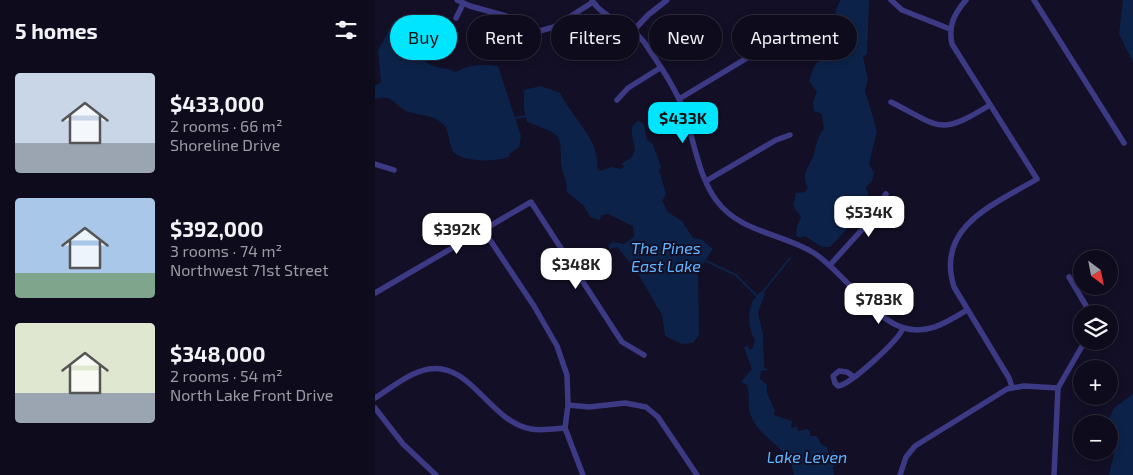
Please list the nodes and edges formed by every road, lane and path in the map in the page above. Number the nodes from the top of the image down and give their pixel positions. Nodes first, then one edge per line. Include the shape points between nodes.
1 (667, 0) edge
2 (891, 0) edge
3 (966, 0) edge
4 (1034, 0) edge
5 (593, 1) edge
6 (460, 2) edge
7 (457, 15) edge
8 (608, 15) edge
9 (639, 24) edge
10 (950, 29) junction
11 (639, 39) edge
12 (744, 60) edge
13 (660, 68) junction
14 (679, 99) junction
15 (617, 100) dead end
16 (891, 102) dead end
17 (989, 105) junction
18 (790, 135) dead end
19 (1123, 143) dead end
20 (375, 164) edge
21 (394, 170) dead end
22 (706, 181) junction
23 (886, 194) dead end
24 (483, 228) junction
25 (830, 266) junction
26 (1069, 277) dead end
27 (375, 293) edge
28 (1086, 305) edge
29 (967, 310) junction
30 (903, 328) junction
31 (1080, 350) edge
32 (644, 354) dead end
33 (854, 377) dead end
34 (1012, 387) junction
35 (1058, 388) junction
36 (375, 398) edge
37 (568, 405) junction
38 (375, 408) edge
39 (565, 428) junction
40 (436, 475) edge
41 (583, 475) edge
42 (697, 475) edge
43 (900, 475) edge
44 (1054, 475) edge

1 - 9 street
2 - 10 street via 902,10
3 - 10 street via 957,11
4 - 19 street
5 - 6 street via 541,32 530,31 506,16
5 - 8 street
6 - 7 street
10 - 17 street via 952,44
11 - 13 street
12 - 14 street
13 - 14 street
13 - 15 street via 628,88
14 - 22 street
16 - 17 street via 942,126 955,124
17 - 29 street via 1037,179 975,218 956,238 950,270 954,287
18 - 22 street
20 - 21 street
22 - 25 street via 715,199 736,219 806,249
23 - 25 street via 867,224
24 - 27 street
24 - 32 street via 531,202 622,342
24 - 37 street via 557,346 567,375
25 - 30 street via 883,316
26 - 28 street
29 - 30 street via 933,328
29 - 34 street
30 - 33 street via 897,339
31 - 35 street
34 - 35 street
34 - 43 street via 915,446 906,457
35 - 44 street
36 - 39 street via 408,377 429,369 451,371 467,380 493,409 507,419 531,429
37 - 39 street
37 - 42 street via 589,407 625,402 646,407 659,417
38 - 40 street via 403,444
39 - 41 street

